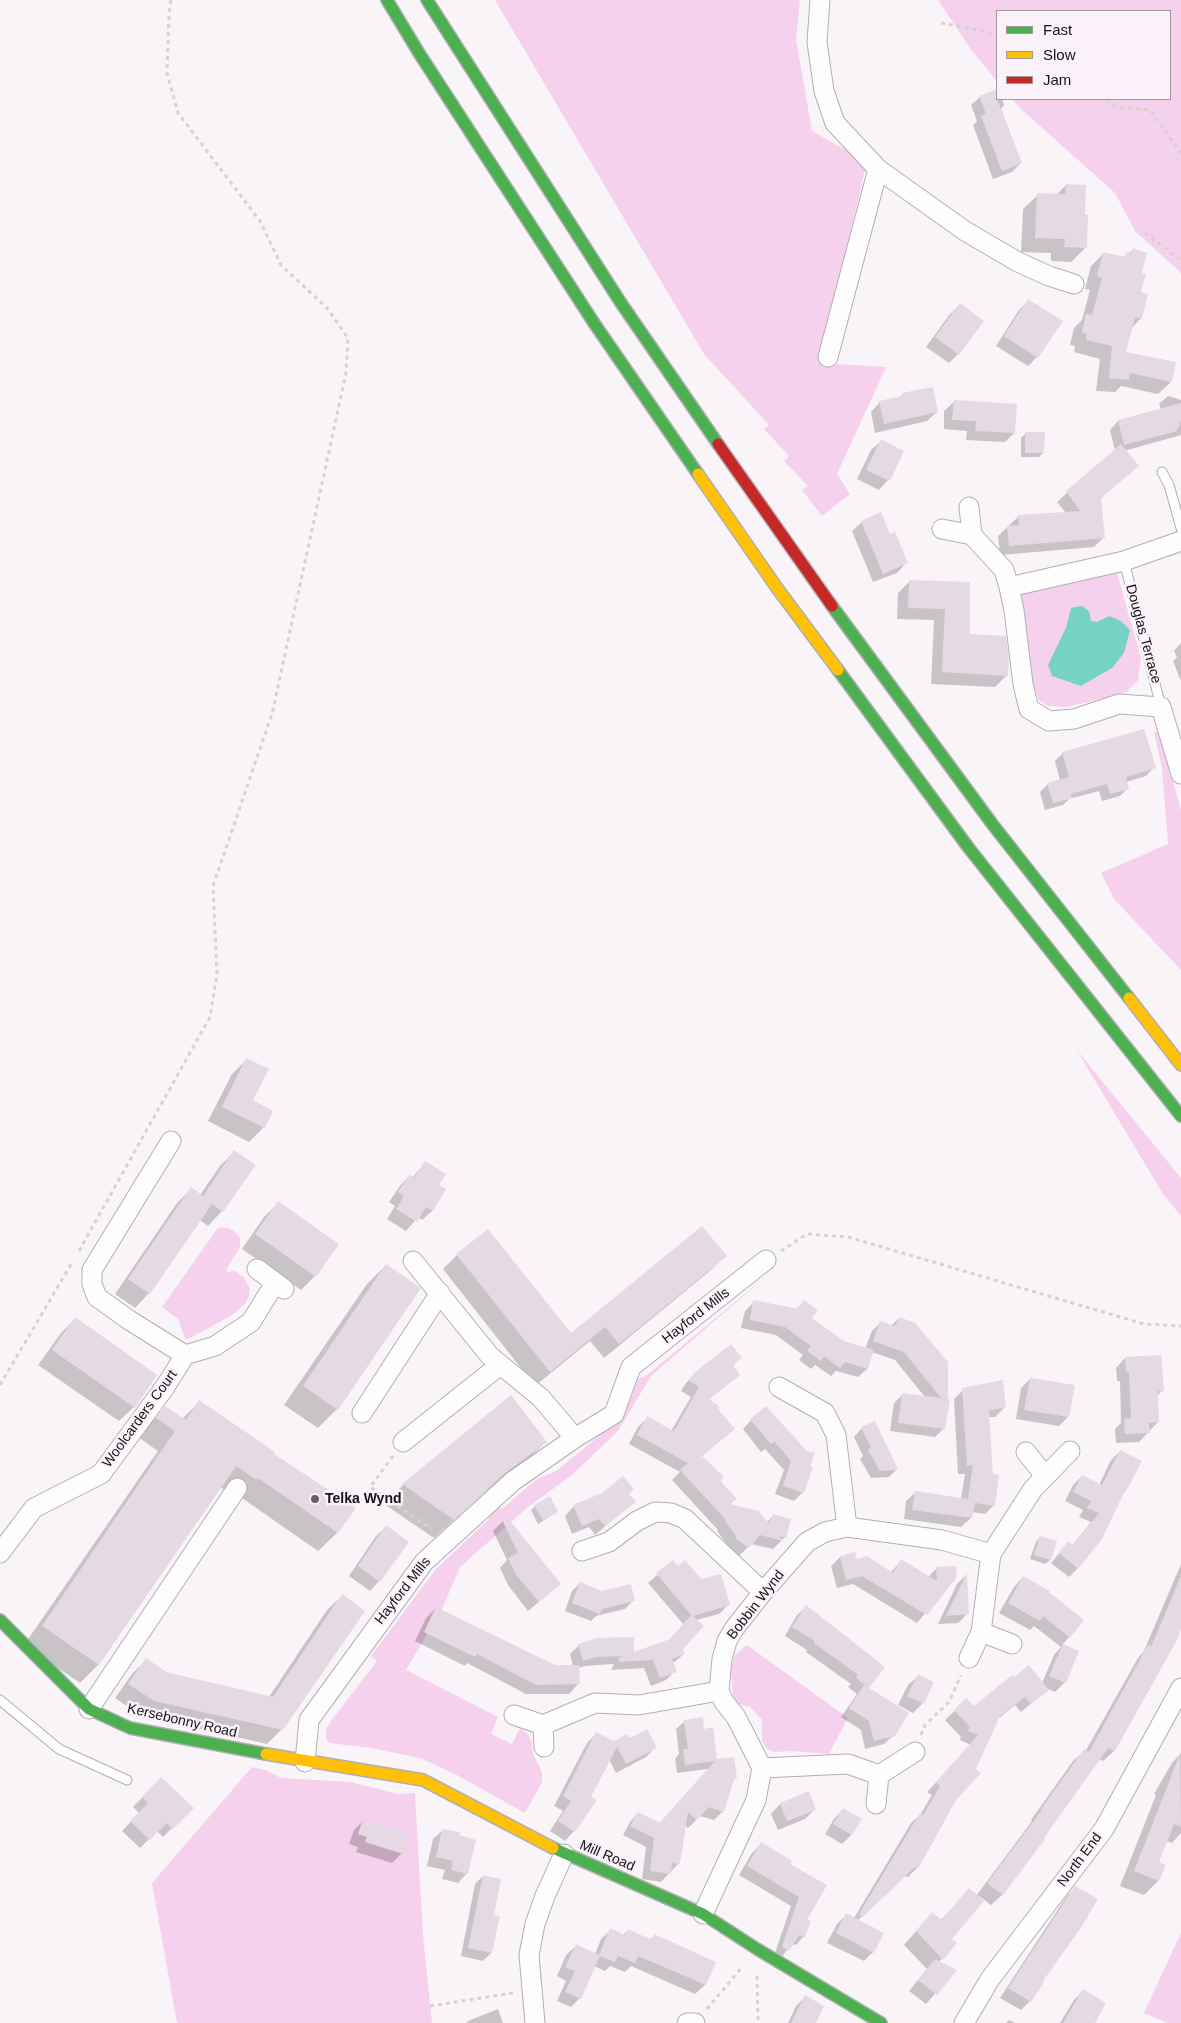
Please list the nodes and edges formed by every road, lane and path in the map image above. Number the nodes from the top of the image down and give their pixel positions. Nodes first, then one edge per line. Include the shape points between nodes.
1 (171, 0) edge
2 (387, 0) edge
3 (427, 0) edge
4 (820, 0) edge
5 (941, 23) dead end
6 (996, 36) edge
7 (1108, 100) edge
8 (1181, 153) edge
9 (878, 169) junction
10 (1145, 233) dead end
11 (1181, 260) edge
12 (1074, 284) dead end
13 (828, 357) dead end
14 (1162, 472) dead end
15 (969, 507) dead end
16 (1181, 528) edge
17 (942, 529) dead end
18 (972, 535) junction
19 (1181, 541) edge
20 (1124, 562) junction
21 (1009, 586) junction
22 (1162, 707) junction
23 (1181, 774) edge
24 (1181, 1065) edge
25 (1181, 1116) edge
26 (171, 1142) dead end
27 (766, 1260) joint
28 (413, 1261) dead end
29 (257, 1269) dead end
30 (440, 1293) junction
31 (1181, 1326) edge
32 (185, 1355) junction
33 (500, 1365) junction
34 (0, 1385) edge
35 (779, 1387) dead end
36 (362, 1413) dead end
37 (575, 1438) junction
38 (403, 1442) joint
39 (1070, 1451) dead end
40 (1026, 1452) dead end
41 (1045, 1476) junction
42 (237, 1488) dead end
43 (847, 1527) junction
44 (447, 1540) junction
45 (582, 1551) dead end
46 (0, 1553) edge
47 (991, 1554) junction
48 (763, 1592) junction
49 (0, 1620) edge
50 (981, 1632) junction
51 (1012, 1644) dead end
52 (969, 1658) joint
53 (1181, 1688) edge
54 (719, 1691) junction
55 (0, 1700) edge
56 (89, 1709) junction
57 (514, 1715) dead end
58 (543, 1725) junction
59 (544, 1747) dead end
60 (915, 1752) joint
61 (305, 1762) junction
62 (762, 1768) junction
63 (879, 1775) junction
64 (127, 1780) dead end
65 (876, 1804) dead end
66 (564, 1854) junction
67 (702, 1914) junction
68 (757, 1949) junction
69 (531, 1990) junction
70 (430, 2006) dead end
71 (535, 2023) edge
72 (687, 2023) edge
73 (695, 2023) edge
74 (758, 2023) edge
75 (881, 2023) edge
76 (964, 2023) edge

1 - 34 path via 168,73 178,113 260,221 280,264 327,308 348,338 346,373 272,714 213,886 217,974 210,1017 48,1306
2 - 25 main road via 594,323 777,588 968,847
3 - 24 main road via 621,302 803,567 993,825
4 - 9 street via 817,42 824,90 835,123
5 - 6 path via 985,31
7 - 8 path via 1116,107 1150,110
9 - 12 street via 966,231 1018,262
9 - 13 street
10 - 11 path
14 - 16 lane
15 - 18 street
17 - 18 street
18 - 21 street via 1004,570
19 - 20 street
20 - 21 street
20 - 22 lane, Douglas Terrace
21 - 22 street via 1029,709 1049,721 1074,719 1119,704
22 - 23 street, Douglas Terrace
26 - 32 street via 92,1270 92,1284 97,1297
27 - 31 path via 807,1234 848,1237 1144,1324
27 - 37 street, Hayford Mills via 631,1367 614,1414
28 - 30 street
29 - 32 street, Woolcarders Court via 280,1286 251,1322 215,1346
30 - 33 street
30 - 36 street
32 - 46 street, Woolcarders Court via 101,1474 34,1508
33 - 37 street via 541,1398
33 - 38 street
35 - 43 street via 825,1413 836,1435
37 - 44 street, Hayford Mills via 513,1481
38 - 44 path via 370,1487
39 - 41 street
40 - 41 street
41 - 47 street
42 - 56 street
43 - 47 street, Bobbin Wynd via 942,1540
43 - 48 street, Bobbin Wynd via 825,1532 807,1542
44 - 61 street, Hayford Mills via 424,1562 309,1720
45 - 48 street via 609,1542 637,1520 655,1512 671,1513 685,1519
47 - 50 street
48 - 54 street, Bobbin Wynd via 727,1641
49 - 56 main road, Kersebonny Road
50 - 51 street
50 - 52 street
52 - 60 path via 949,1702 925,1725
53 - 76 street, North End via 1104,1829 990,1979
54 - 58 street via 639,1705 595,1703
54 - 62 street
55 - 64 lane via 59,1749
56 - 61 main road, Kersebonny Road via 130,1728
57 - 58 street
58 - 59 street
60 - 63 street
61 - 66 main road, Mill Road via 423,1780
62 - 63 street via 848,1764
62 - 67 street via 756,1800
63 - 65 street
66 - 67 main road, Mill Road
66 - 69 street via 535,1924 529,1955
67 - 68 main road, Mill Road
68 - 73 path
68 - 74 path
68 - 75 main road, Mill Road
69 - 70 path
69 - 71 street
72 - 73 street

